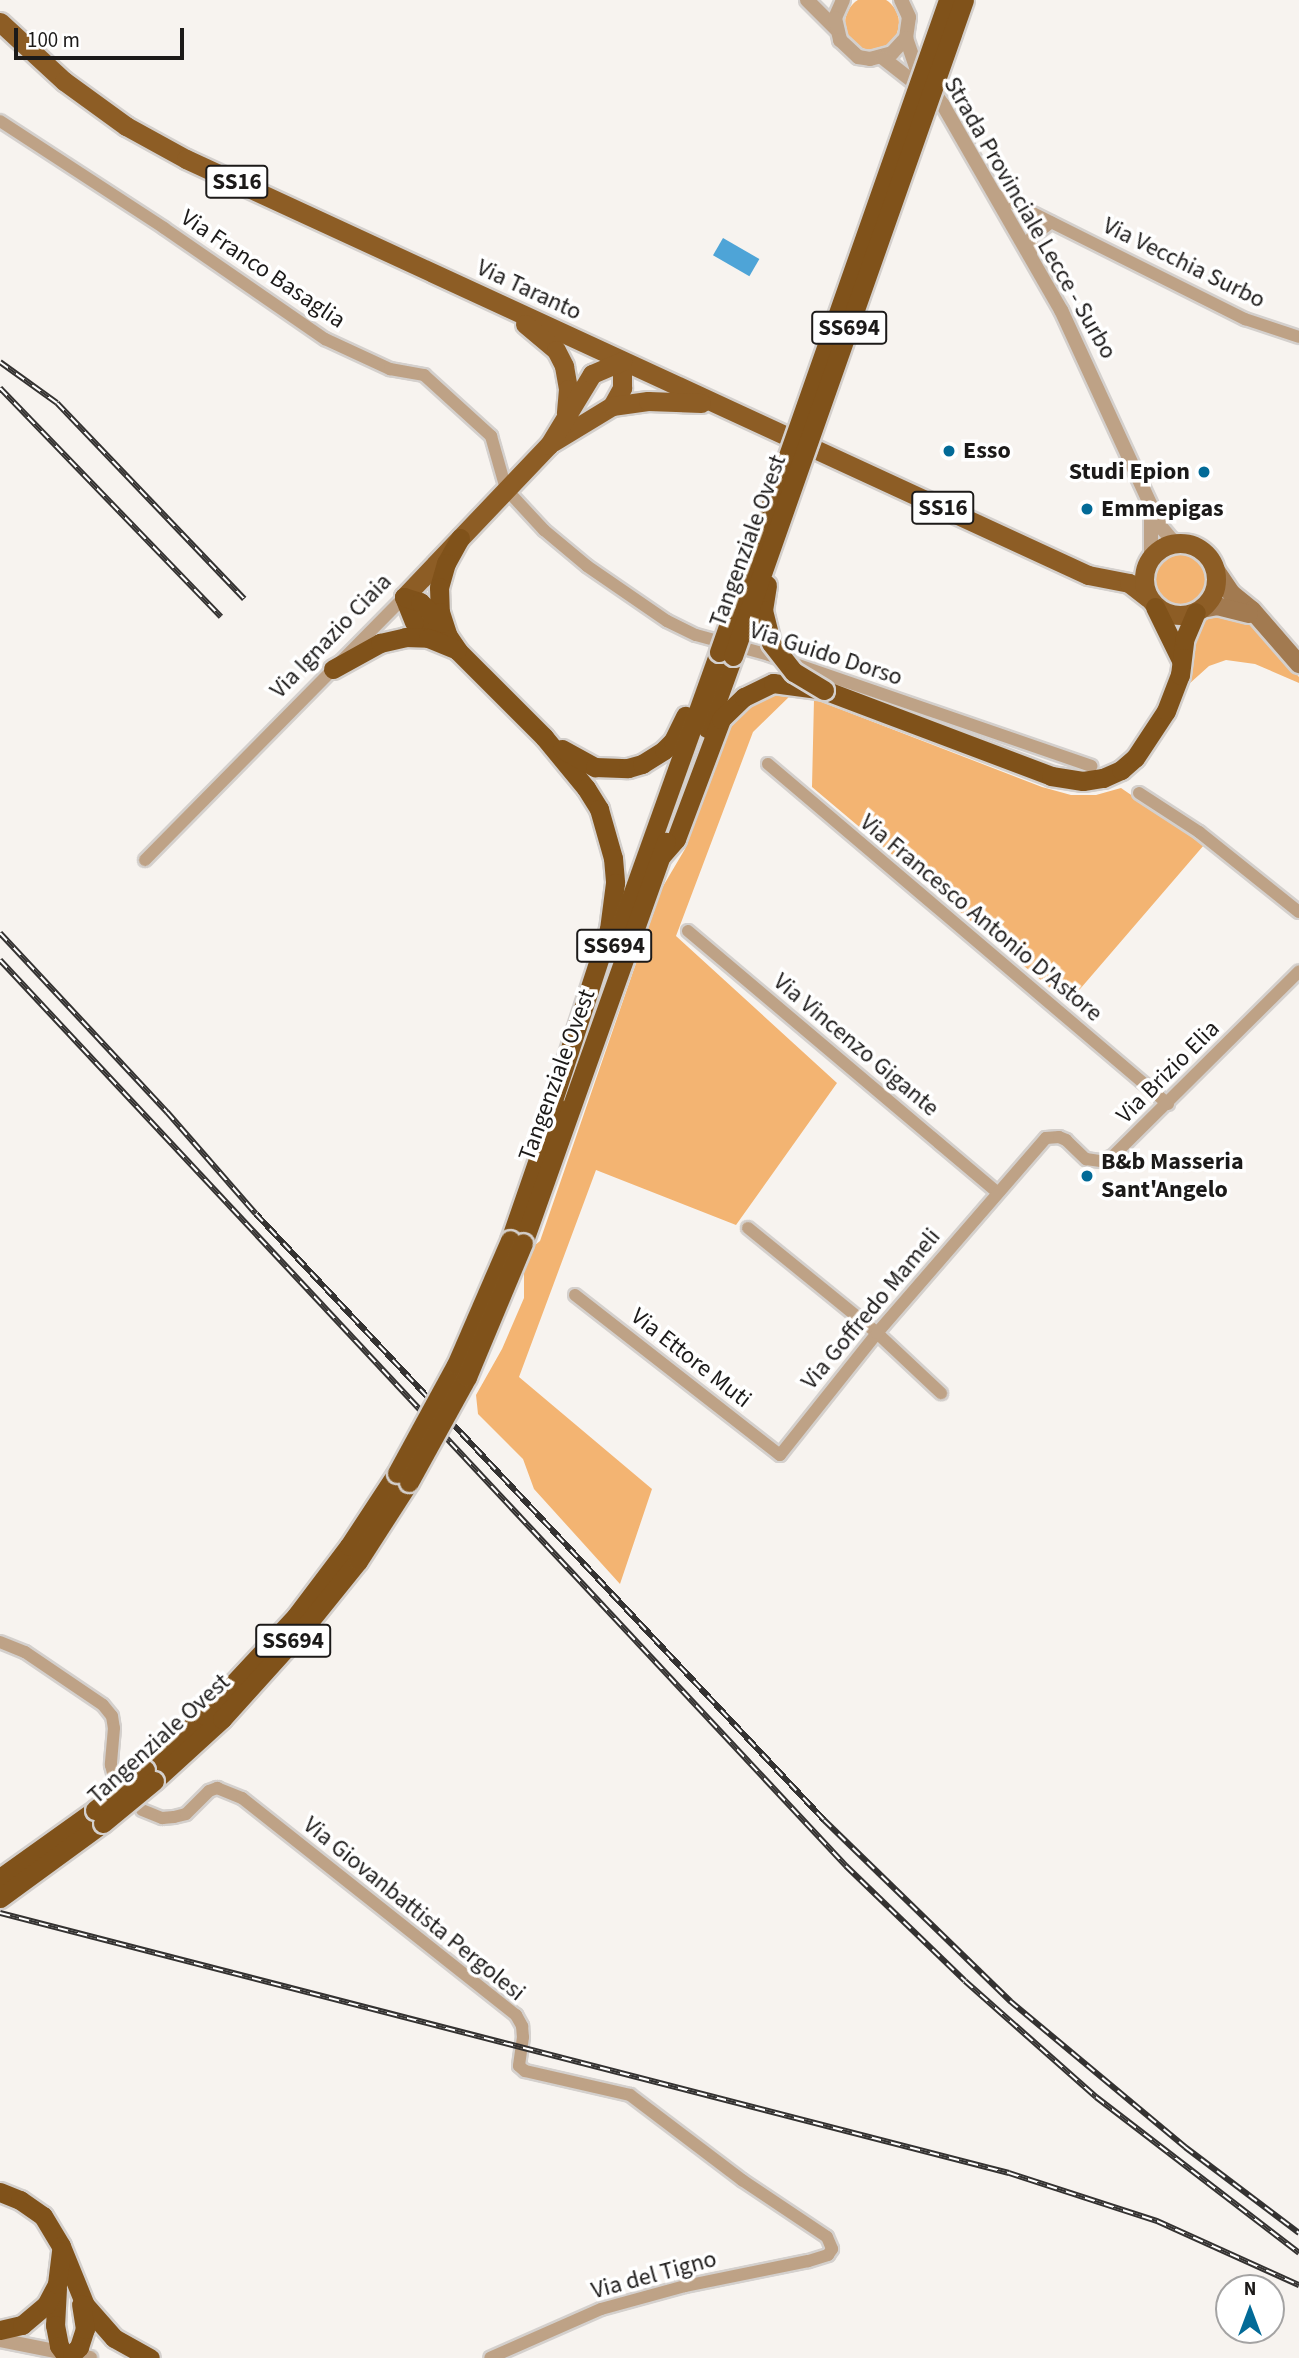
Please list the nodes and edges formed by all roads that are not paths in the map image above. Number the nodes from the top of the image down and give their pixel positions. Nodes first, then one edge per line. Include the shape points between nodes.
1 (807, 0) edge
2 (843, 0) edge
3 (901, 0) edge
4 (948, 0) edge
5 (964, 0) edge
6 (0, 22) edge
7 (836, 29) junction
8 (906, 38) junction
9 (883, 58) junction
10 (943, 105) junction
11 (0, 121) edge
12 (995, 194) junction
13 (1051, 222) junction
14 (1031, 255) junction
15 (499, 304) junction
16 (1299, 337) edge
17 (622, 361) junction
18 (720, 405) junction
19 (612, 406) junction
20 (565, 419) junction
21 (549, 445) junction
22 (802, 462) junction
23 (506, 489) junction
24 (1148, 499) junction
25 (460, 538) junction
26 (1184, 543) junction
27 (1149, 560) junction
28 (1062, 563) junction
29 (1215, 569) junction
30 (404, 597) junction
31 (1152, 603) junction
32 (1199, 611) junction
33 (1264, 623) junction
34 (438, 632) junction
35 (721, 652) junction
36 (1181, 661) junction
37 (1299, 664) edge
38 (333, 669) junction
39 (824, 690) junction
40 (544, 737) junction
41 (768, 764) dead end
42 (1091, 766) dead end
43 (1139, 793) dead end
44 (662, 855) junction
45 (145, 859) dead end
46 (1299, 912) edge
47 (688, 931) dead end
48 (1299, 971) edge
49 (1168, 1104) junction
50 (552, 1119) junction
51 (997, 1192) junction
52 (748, 1228) dead end
53 (516, 1241) junction
54 (576, 1294) dead end
55 (877, 1333) junction
56 (941, 1393) dead end
57 (780, 1455) joint
58 (0, 1642) edge
59 (114, 1777) dead end
60 (142, 1810) dead end
61 (14, 1875) edge
62 (0, 1898) edge
63 (0, 2192) edge
64 (61, 2246) junction
65 (832, 2249) joint
66 (57, 2284) junction
67 (77, 2289) junction
68 (0, 2330) edge
69 (0, 2340) edge
70 (75, 2355) edge
71 (150, 2358) edge
72 (490, 2358) edge

1 - 7 street
2 - 7 street via 835,18
3 - 8 street, Strada Provinciale Lecce - Surbo via 909,17
4 - 35 highway, Tangenziale Ovest / SS694, bridge
5 - 22 highway, Tangenziale Ovest / SS694, bridge
6 - 15 main road, Via Taranto / SS16 via 64,80 126,126 186,159
7 - 9 street via 840,40 858,57
8 - 9 street
8 - 10 street, Strada Provinciale Lecce - Surbo via 916,66
9 - 10 street
10 - 12 street, Strada Provinciale Lecce - Surbo
11 - 23 street, Via Franco Basaglia via 325,338 390,369 424,375 491,436
12 - 13 street, Via Vecchia Surbo
12 - 14 street, Strada Provinciale Lecce - Surbo
13 - 14 street via 1032,237
13 - 16 street, Via Vecchia Surbo via 1245,319
14 - 24 street, Strada Provinciale Lecce - Surbo via 1085,356
15 - 17 main road, Via Taranto / SS16
15 - 20 main road, Via Ignazio Ciaia via 556,350 568,379
17 - 18 main road, Via Taranto / SS16
17 - 19 main road via 622,388
17 - 20 main road, Via Ignazio Ciaia via 592,374
18 - 19 main road, Via Ignazio Ciaia via 674,400
18 - 28 main road, Via Taranto / SS16
19 - 21 main road, Via Ignazio Ciaia
20 - 21 main road, Via Ignazio Ciaia
21 - 23 main road, Via Ignazio Ciaia
22 - 35 highway, Tangenziale Ovest / SS694, bridge
22 - 39 highway, bridge via 763,610 779,657
23 - 25 main road, Via Ignazio Ciaia
23 - 42 street, Via Guido Dorso via 544,530 587,566 667,621 696,635 769,655
24 - 26 street, Strada Provinciale Lecce - Surbo via 1166,534
24 - 27 street, Strada Provinciale Lecce - Surbo via 1153,527
25 - 30 main road, Via Ignazio Ciaia
25 - 34 highway via 441,577
26 - 27 main road, Via Taranto via 1168,545
26 - 29 main road, Via Taranto via 1202,550
27 - 28 main road, Via Taranto via 1117,574
27 - 31 main road via 1144,585
28 - 31 main road, Via Taranto via 1088,575 1129,583
29 - 32 main road via 1213,594
29 - 33 main road, Via Taranto via 1231,593
30 - 34 highway via 414,622
30 - 38 street, Via Ignazio Ciaia
31 - 32 main road, Via Taranto via 1176,616
31 - 36 highway
32 - 33 main road, Via Taranto via 1230,607
32 - 36 highway via 1184,640
33 - 37 main road, Via Taranto
34 - 38 highway via 380,643
34 - 40 highway
35 - 40 highway via 673,741 642,764 595,767
35 - 44 highway, Tangenziale Ovest / SS694
35 - 50 highway, Tangenziale Ovest / SS694
36 - 39 highway via 1166,711 1135,758 1103,778 1083,781 1028,769
38 - 45 street, Via Ignazio Ciaia
39 - 44 highway via 773,683 731,707 715,732 676,839
40 - 50 highway via 599,809 615,883 604,949 551,1106
41 - 49 street, Via Francesco Antonio D'Astore
43 - 46 street via 1199,832
44 - 53 highway, Tangenziale Ovest / SS694
47 - 51 street, Via Vincenzo Gigante
48 - 49 street, Via Brizio Elia
49 - 51 street, Via Brizio Elia via 1113,1156 1101,1161 1086,1159 1059,1137 1046,1138
50 - 53 highway, Tangenziale Ovest / SS694
51 - 55 street, Via Goffredo Mameli
52 - 55 street
53 - 61 highway, Tangenziale Ovest / SS694, bridge via 467,1377 403,1477 358,1561 222,1719 99,1817
54 - 57 street, Via Ettore Muti
55 - 56 street
55 - 57 street, Via Goffredo Mameli
58 - 59 street via 25,1651 103,1705 114,1728
60 - 65 street, Via Giovanbattista Pergolesi via 162,1818 186,1814 217,1788 242,1798 516,2015 522,2026 519,2066 525,2071 630,2095 741,2180 827,2237
61 - 62 highway, Tangenziale Ovest / SS694
63 - 64 highway via 43,2216
64 - 66 highway
64 - 67 highway
65 - 72 street, Via del Tigno via 828,2255 808,2261 601,2309
66 - 68 highway via 37,2315 22,2325
66 - 70 highway via 59,2346
67 - 70 highway via 85,2329
67 - 71 highway via 106,2331
69 - 70 street

